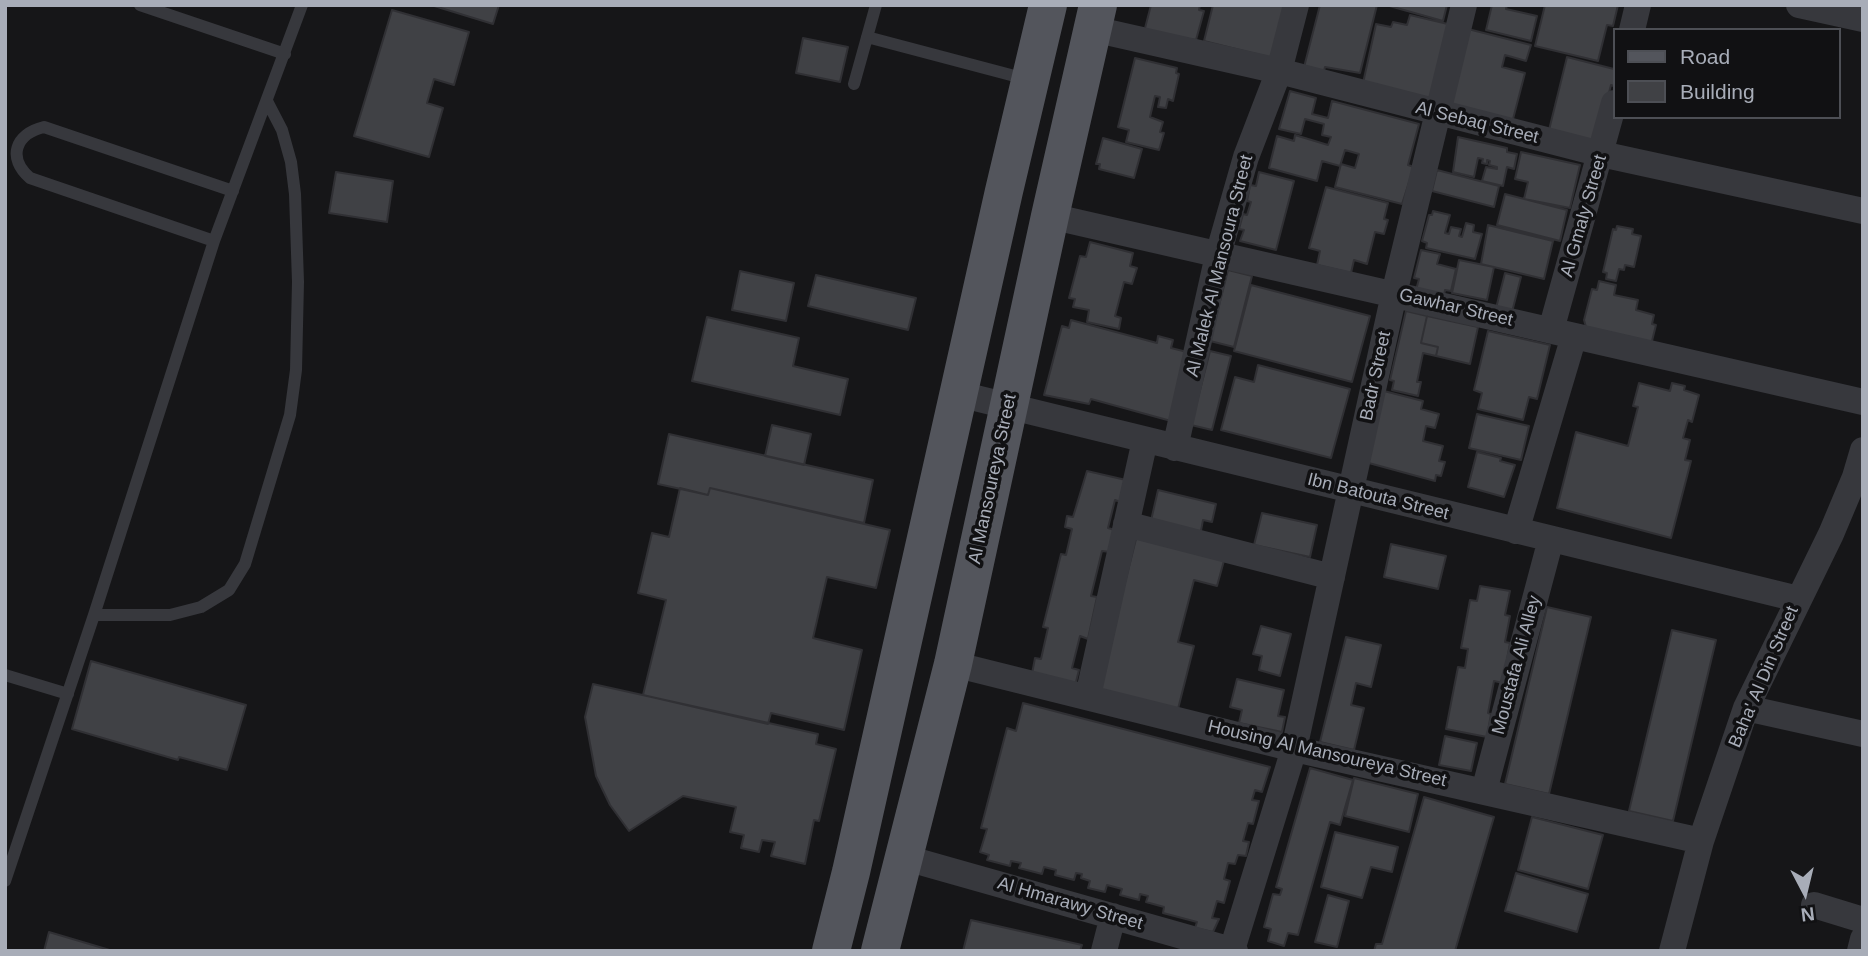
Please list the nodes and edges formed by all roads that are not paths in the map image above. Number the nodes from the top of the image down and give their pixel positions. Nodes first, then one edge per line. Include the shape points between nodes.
1 (140, 5) edge
2 (302, 5) edge
3 (876, 5) edge
4 (1048, 5) edge
5 (1296, 5) edge
6 (1464, 5) edge
7 (1638, 5) edge
8 (1798, 5) edge
9 (1096, 17) edge
10 (1863, 19) edge
11 (1632, 28) edge
12 (867, 37) junction
13 (285, 54) junction
14 (1279, 71) junction
15 (1030, 80) junction
16 (854, 85) dead end
17 (267, 101) junction
18 (1612, 111) edge
19 (1437, 113) junction
20 (1601, 154) junction
21 (233, 191) junction
22 (1863, 211) edge
23 (1050, 216) junction
24 (214, 241) junction
25 (1218, 256) junction
26 (1394, 294) junction
27 (1563, 333) junction
28 (959, 394) junction
29 (1863, 402) edge
30 (1008, 406) junction
31 (1145, 440) junction
32 (1175, 448) junction
33 (1863, 450) edge
34 (1351, 490) junction
35 (1126, 524) junction
36 (1516, 531) junction
37 (1551, 539) junction
38 (1332, 577) junction
39 (1798, 599) junction
40 (94, 615) junction
41 (953, 664) junction
42 (5, 675) edge
43 (68, 694) junction
44 (1087, 696) junction
45 (1746, 708) junction
46 (1863, 734) edge
47 (1294, 748) junction
48 (1484, 791) junction
49 (1701, 841) junction
50 (905, 858) junction
51 (5, 881) edge
52 (1814, 905) dead end
53 (1113, 916) junction
54 (1863, 920) edge
55 (1863, 939) edge
56 (1233, 950) edge
57 (831, 951) edge
58 (880, 951) edge
59 (1104, 951) edge
60 (1672, 951) edge
61 (1860, 951) edge

1 - 13 lane
2 - 13 lane
3 - 12 lane
4 - 15 main road
5 - 14 street, Al Malek Al Mansoura Street
6 - 19 street, Badr Street
7 - 11 street
8 - 10 street
9 - 14 street, Al Sebaq Street
9 - 23 main road, Al Mansoureya Street
12 - 15 lane
12 - 16 lane
13 - 17 lane
14 - 19 street, Al Sebaq Street
14 - 25 street, Al Malek Al Mansoura Street via 1246,157
15 - 28 main road
17 - 21 lane
17 - 40 lane via 282,130 295,194 296,370 290,415 245,564 229,590 201,607 170,615
18 - 20 street, Al Gmaly Street
19 - 20 street, Al Sebaq Street
19 - 26 street, Badr Street
20 - 22 street, Al Sebaq Street
20 - 27 street, Al Gmaly Street
21 - 24 lane
21 - 24 lane via 44,127 32,130 17,147 16,159 30,178
23 - 25 street, Gawhar Street
23 - 30 main road, Al Mansoureya Street
24 - 40 lane
25 - 26 street, Gawhar Street
25 - 32 street, Al Malek Al Mansoura Street
26 - 27 street, Gawhar Street
26 - 34 street, Badr Street
27 - 29 street, Gawhar Street
27 - 36 street, Al Gmaly Street
28 - 30 street, Ibn Batouta Street
28 - 57 main road
30 - 31 street, Ibn Batouta Street
30 - 41 main road, Al Mansoureya Street
31 - 32 street, Ibn Batouta Street
31 - 35 street
32 - 34 street, Ibn Batouta Street
33 - 39 street, Baha' Al Din Street via 1831,534
34 - 36 street, Ibn Batouta Street
34 - 38 street, Badr Street
35 - 38 street
35 - 44 street
36 - 37 street, Ibn Batouta Street
37 - 39 street, Ibn Batouta Street
37 - 48 street, Moustafa Ali Alley
38 - 47 street, Badr Street
39 - 45 street, Baha' Al Din Street
40 - 43 lane
41 - 44 street, Housing Al Mansoureya Street
41 - 50 main road, Al Mansoureya Street
42 - 43 lane
43 - 51 lane
44 - 47 street, Housing Al Mansoureya Street
45 - 46 street
45 - 49 street, Baha' Al Din Street
47 - 48 street, Housing Al Mansoureya Street
47 - 56 street, Badr Street
48 - 49 street, Housing Al Mansoureya Street
49 - 60 street, Baha' Al Din Street
50 - 53 street, Al Hmarawy Street
50 - 58 main road, Al Mansoureya Street
52 - 54 street
53 - 56 street, Al Hmarawy Street
53 - 59 street
55 - 61 street

